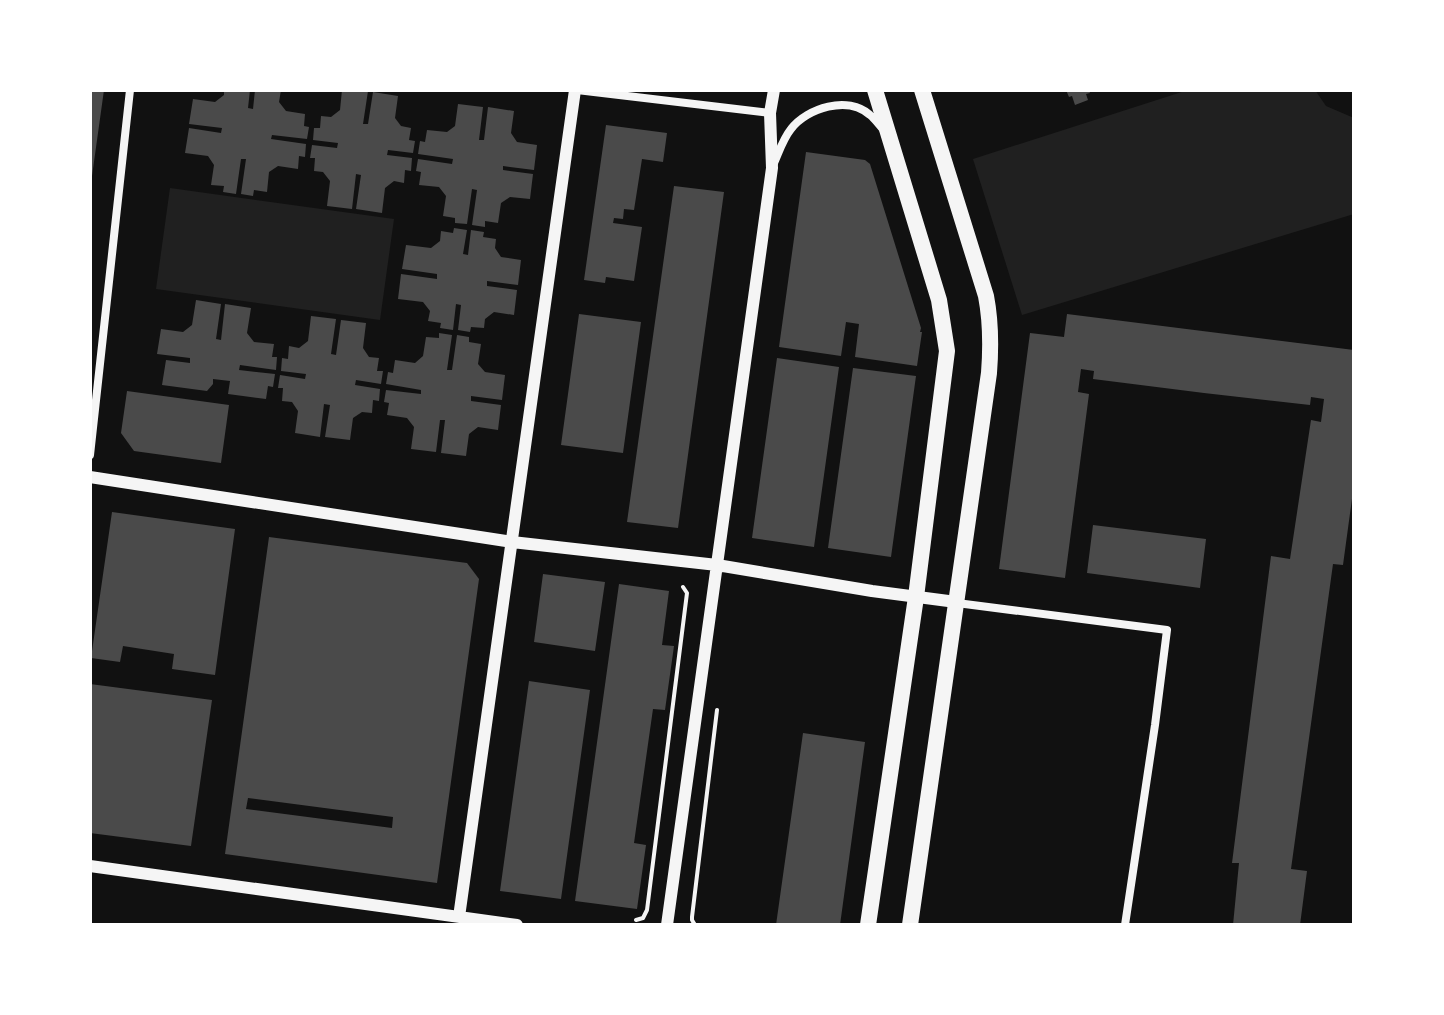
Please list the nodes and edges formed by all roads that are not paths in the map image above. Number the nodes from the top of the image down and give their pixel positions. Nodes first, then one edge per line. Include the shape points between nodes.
1 (130, 90) edge
2 (576, 90) edge
3 (774, 90) edge
4 (875, 90) edge
5 (922, 90) edge
6 (770, 113) junction
7 (888, 136) junction
8 (772, 168) junction
9 (90, 455) edge
10 (90, 477) edge
11 (512, 542) junction
12 (717, 565) junction
13 (916, 597) junction
14 (956, 602) junction
15 (90, 866) edge
16 (458, 921) edge
17 (517, 925) edge
18 (667, 925) edge
19 (868, 925) edge
20 (910, 925) edge
21 (1125, 925) edge

1 - 9 street
2 - 6 street
2 - 11 street
3 - 6 street
4 - 7 main road
5 - 14 main road via 989,310 989,373
6 - 8 street
7 - 8 street via 869,113 845,106 819,109 788,132
7 - 13 main road via 939,300 947,351
8 - 12 street
10 - 11 street
11 - 12 street
11 - 16 street
12 - 13 street
12 - 18 street
13 - 14 street
13 - 19 main road
14 - 20 main road
14 - 21 street via 1167,630
15 - 16 street
16 - 17 street

